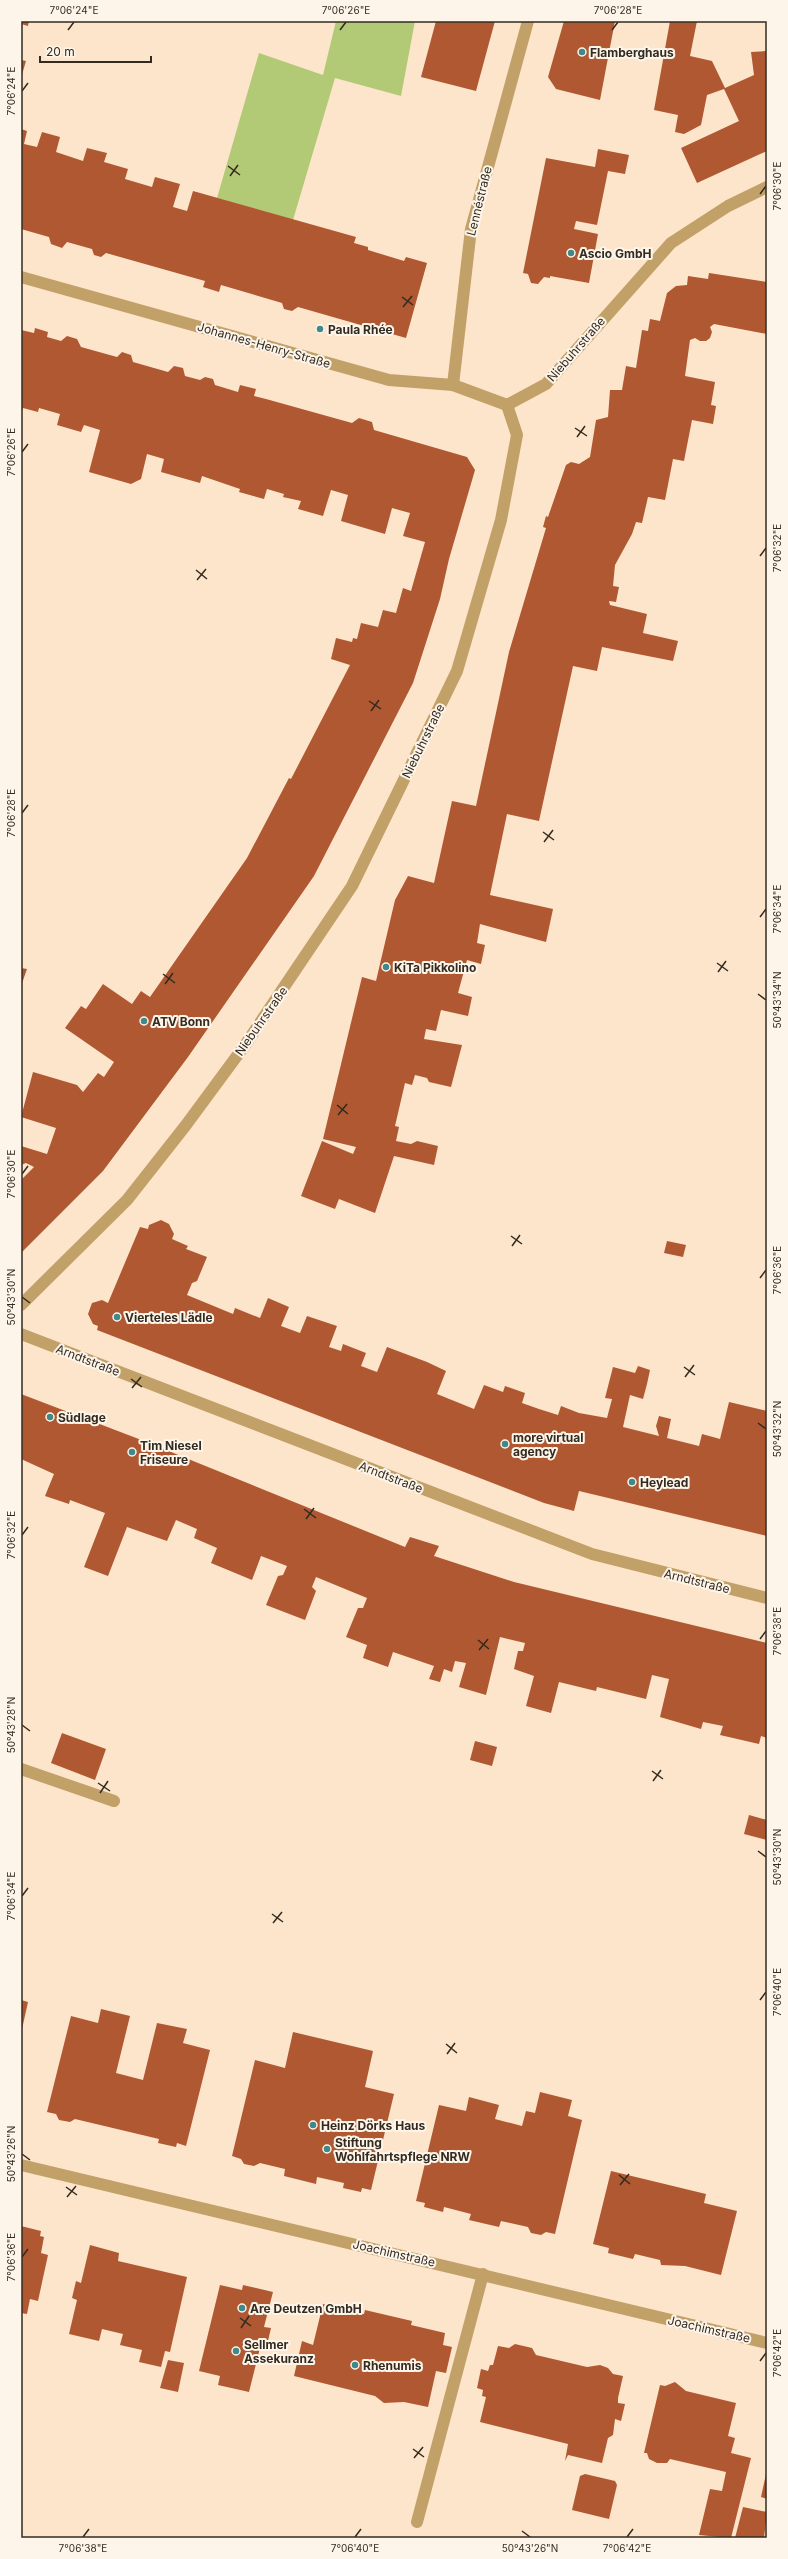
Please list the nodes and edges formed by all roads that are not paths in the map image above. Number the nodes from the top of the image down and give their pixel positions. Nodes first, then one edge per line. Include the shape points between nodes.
1 (528, 21) edge
2 (767, 187) edge
3 (21, 277) edge
4 (453, 385) junction
5 (507, 405) junction
6 (21, 1305) edge
7 (21, 1334) edge
8 (767, 1598) edge
9 (21, 1769) edge
10 (114, 1801) dead end
11 (21, 2165) edge
12 (483, 2274) junction
13 (767, 2343) edge
14 (417, 2522) dead end

1 - 4 street, Lennéstraße via 471,229
2 - 5 street, Niebuhrstraße via 728,206 671,243 546,384
3 - 4 street, Johannes-Henry-Straße via 389,380
4 - 5 street, Johannes-Henry-Straße
5 - 6 street, Niebuhrstraße via 517,435 501,520 457,671 352,886 245,1045 182,1131 127,1200
7 - 8 street, Arndtstraße via 592,1554
9 - 10 street
11 - 12 street, Joachimstraße
12 - 13 street, Joachimstraße
12 - 14 street

